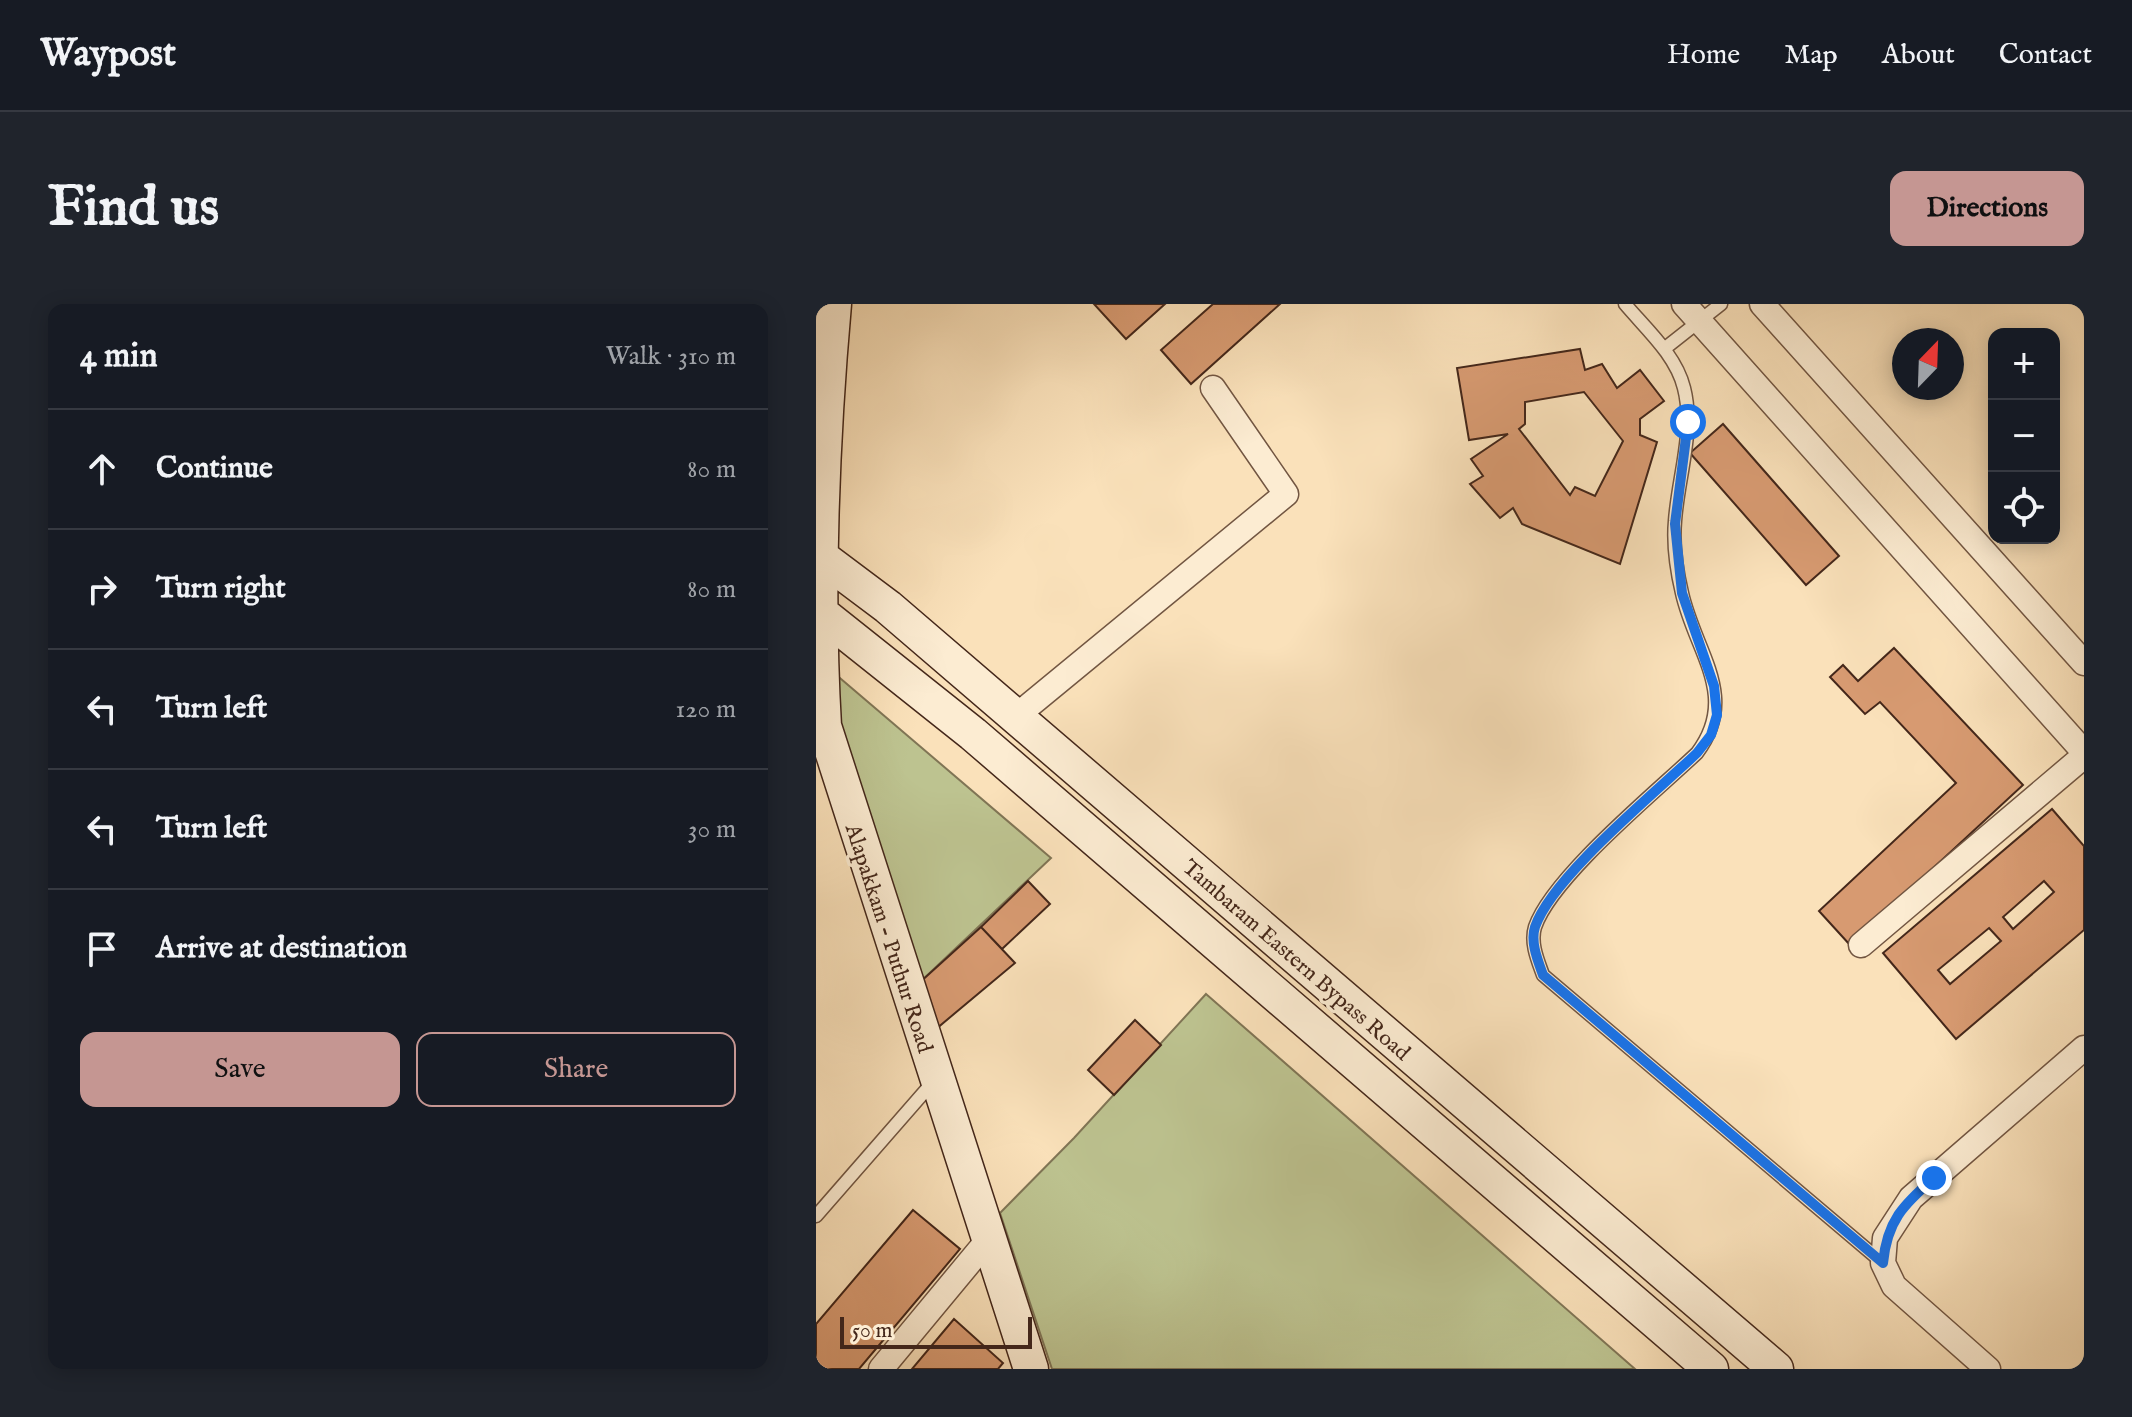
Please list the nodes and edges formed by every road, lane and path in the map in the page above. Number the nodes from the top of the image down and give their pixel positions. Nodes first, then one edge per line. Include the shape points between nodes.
1 (834, 304) edge
2 (1625, 304) edge
3 (1721, 304) edge
4 (1762, 304) edge
5 (1691, 313) edge
6 (1664, 349) junction
7 (1213, 388) dead end
8 (818, 554) edge
9 (817, 610) edge
10 (2079, 649) edge
11 (1015, 717) junction
12 (2084, 754) edge
13 (1861, 945) dead end
14 (2084, 1048) edge
15 (935, 1080) junction
16 (816, 1216) edge
17 (988, 1240) junction
18 (1883, 1263) junction
19 (881, 1369) edge
20 (1031, 1369) edge
21 (1711, 1369) edge
22 (1776, 1369) edge
23 (1988, 1369) edge

1 - 8 main road, Alapakkam - Puthur Road
2 - 6 lane
3 - 5 lane
4 - 10 street
5 - 6 lane
5 - 12 street
6 - 18 lane via 1684,386 1688,422 1675,524 1682,593 1714,686 1717,715 1711,735 1697,753 1559,887 1534,930 1536,955 1543,975
7 - 11 street via 1286,494
8 - 9 main road, Alapakkam - Puthur Road
8 - 11 main road, Tambaram Eastern Bypass Road
9 - 15 main road, Alapakkam - Puthur Road via 824,726
9 - 21 main road, Tambaram Eastern Bypass Road via 973,734
11 - 22 main road, Tambaram Eastern Bypass Road
12 - 13 street
14 - 18 street via 1911,1198 1885,1238
15 - 16 lane
15 - 17 main road, Alapakkam - Puthur Road
17 - 19 street
17 - 20 main road, Alapakkam - Puthur Road
18 - 23 street via 1894,1286

